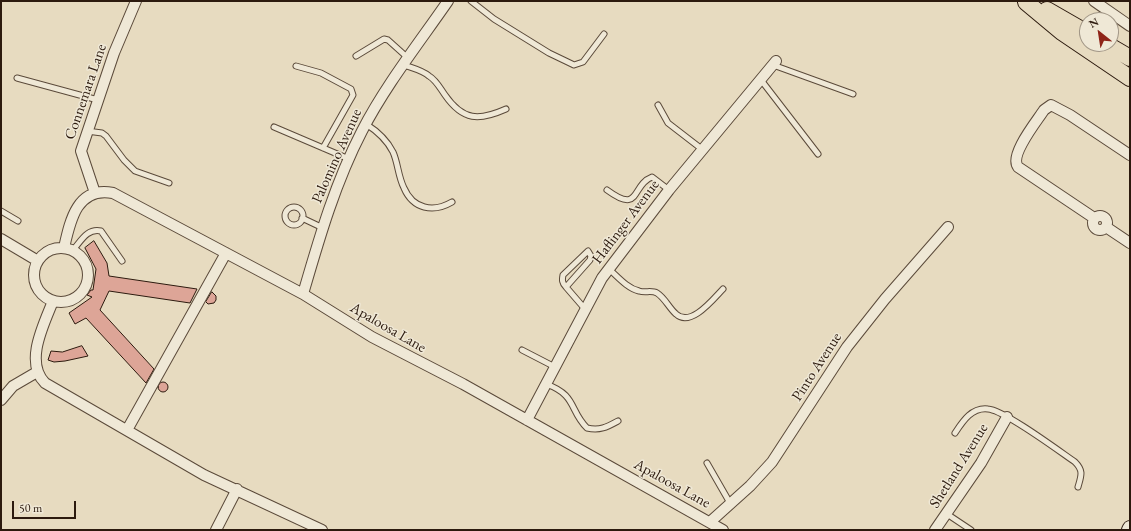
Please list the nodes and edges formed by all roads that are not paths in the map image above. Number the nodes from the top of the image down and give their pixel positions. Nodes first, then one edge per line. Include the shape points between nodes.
1 (136, 1) edge
2 (448, 1) edge
3 (471, 1) edge
4 (1025, 1) edge
5 (1094, 1) edge
6 (1130, 26) edge
7 (1079, 28) edge
8 (604, 34) dead end
9 (1119, 52) edge
10 (356, 56) dead end
11 (1130, 58) edge
12 (406, 62) junction
13 (775, 63) joint
14 (296, 66) dead end
15 (17, 78) dead end
16 (1130, 78) edge
17 (761, 80) junction
18 (853, 94) dead end
19 (98, 100) junction
20 (658, 105) dead end
21 (506, 109) dead end
22 (366, 124) junction
23 (274, 127) dead end
24 (87, 131) junction
25 (323, 148) junction
26 (703, 150) junction
27 (818, 154) dead end
28 (1130, 155) edge
29 (350, 159) junction
30 (169, 183) dead end
31 (607, 190) dead end
32 (669, 190) junction
33 (95, 194) junction
34 (452, 202) dead end
35 (1, 211) edge
36 (302, 218) dead end
37 (18, 221) dead end
38 (948, 227) dead end
39 (323, 228) junction
40 (1, 239) edge
41 (1130, 243) edge
42 (68, 249) junction
43 (226, 253) junction
44 (38, 261) junction
45 (122, 261) dead end
46 (609, 269) junction
47 (566, 286) junction
48 (723, 288) dead end
49 (303, 294) junction
50 (53, 301) junction
51 (585, 309) junction
52 (522, 350) dead end
53 (555, 367) junction
54 (37, 372) junction
55 (546, 384) junction
56 (1, 400) edge
57 (1007, 417) junction
58 (527, 420) junction
59 (618, 421) dead end
60 (127, 430) junction
61 (955, 433) dead end
62 (707, 463) dead end
63 (1078, 487) dead end
64 (237, 489) junction
65 (730, 503) junction
66 (947, 514) junction
67 (710, 522) junction
68 (216, 530) edge
69 (322, 530) edge
70 (722, 530) edge
71 (935, 530) edge
72 (971, 530) edge

1 - 19 street, Connemara Lane
2 - 12 street, Palomino Avenue
3 - 8 lane via 494,19 574,64 583,62
4 - 7 main road via 1043,7
4 - 16 main road via 1062,32
5 - 6 street
9 - 11 main road
10 - 12 lane via 384,39 388,40
12 - 21 lane via 430,76 447,98 469,116 482,118
12 - 22 street, Palomino Avenue
13 - 17 street, Haflinger Avenue
13 - 18 lane
14 - 25 lane via 321,73 353,92
15 - 19 lane
17 - 26 street, Haflinger Avenue
17 - 27 lane
19 - 24 street, Connemara Lane
20 - 26 lane via 668,123
22 - 29 street, Palomino Avenue
22 - 34 lane via 382,135 393,152 403,187 411,198 430,209 444,207
23 - 25 lane
24 - 30 lane via 106,136 135,171
24 - 33 street, Connemara Lane via 81,152
25 - 29 lane
26 - 32 street, Haflinger Avenue
28 - 41 street via 1051,105 1044,110 1015,160 1018,166 1094,218 1092,222 1096,229 1106,227
29 - 39 street, Palomino Avenue
31 - 32 lane via 623,200 629,200 652,177
32 - 46 street, Haflinger Avenue
33 - 42 street via 82,202 73,214
33 - 43 street, Apaloosa Lane via 113,193
35 - 37 lane
36 - 39 lane
38 - 65 street, Pinto Avenue via 847,347 772,462
39 - 49 street, Palomino Avenue
40 - 44 street
42 - 44 street via 47,252
42 - 45 lane via 88,233 101,231
42 - 50 street via 80,255 86,263 88,280 79,296 62,302
43 - 49 street, Apaloosa Lane
43 - 60 street
44 - 50 street via 34,274 35,283 39,291
46 - 48 lane via 636,291 659,294 677,315 682,317 702,311
46 - 51 street, Haflinger Avenue
47 - 47 lane via 563,283 563,275 588,251 590,260
47 - 51 lane
49 - 58 street, Apaloosa Lane via 372,337
50 - 54 street via 39,342
51 - 53 street, Haflinger Avenue
52 - 53 lane
53 - 55 street, Haflinger Avenue
54 - 56 street via 13,386
54 - 60 street via 54,390
55 - 58 street, Haflinger Avenue
55 - 59 lane via 570,399 587,428 599,430
57 - 61 lane via 988,409 975,411 965,417
57 - 63 lane via 1075,462 1082,473
57 - 66 street, Shetland Avenue via 981,463
58 - 67 street, Apaloosa Lane
60 - 64 street via 204,475
62 - 65 lane
64 - 68 street
64 - 69 street
65 - 67 street, Pinto Avenue
66 - 71 street, Shetland Avenue
66 - 72 lane
67 - 70 street, Apaloosa Lane

